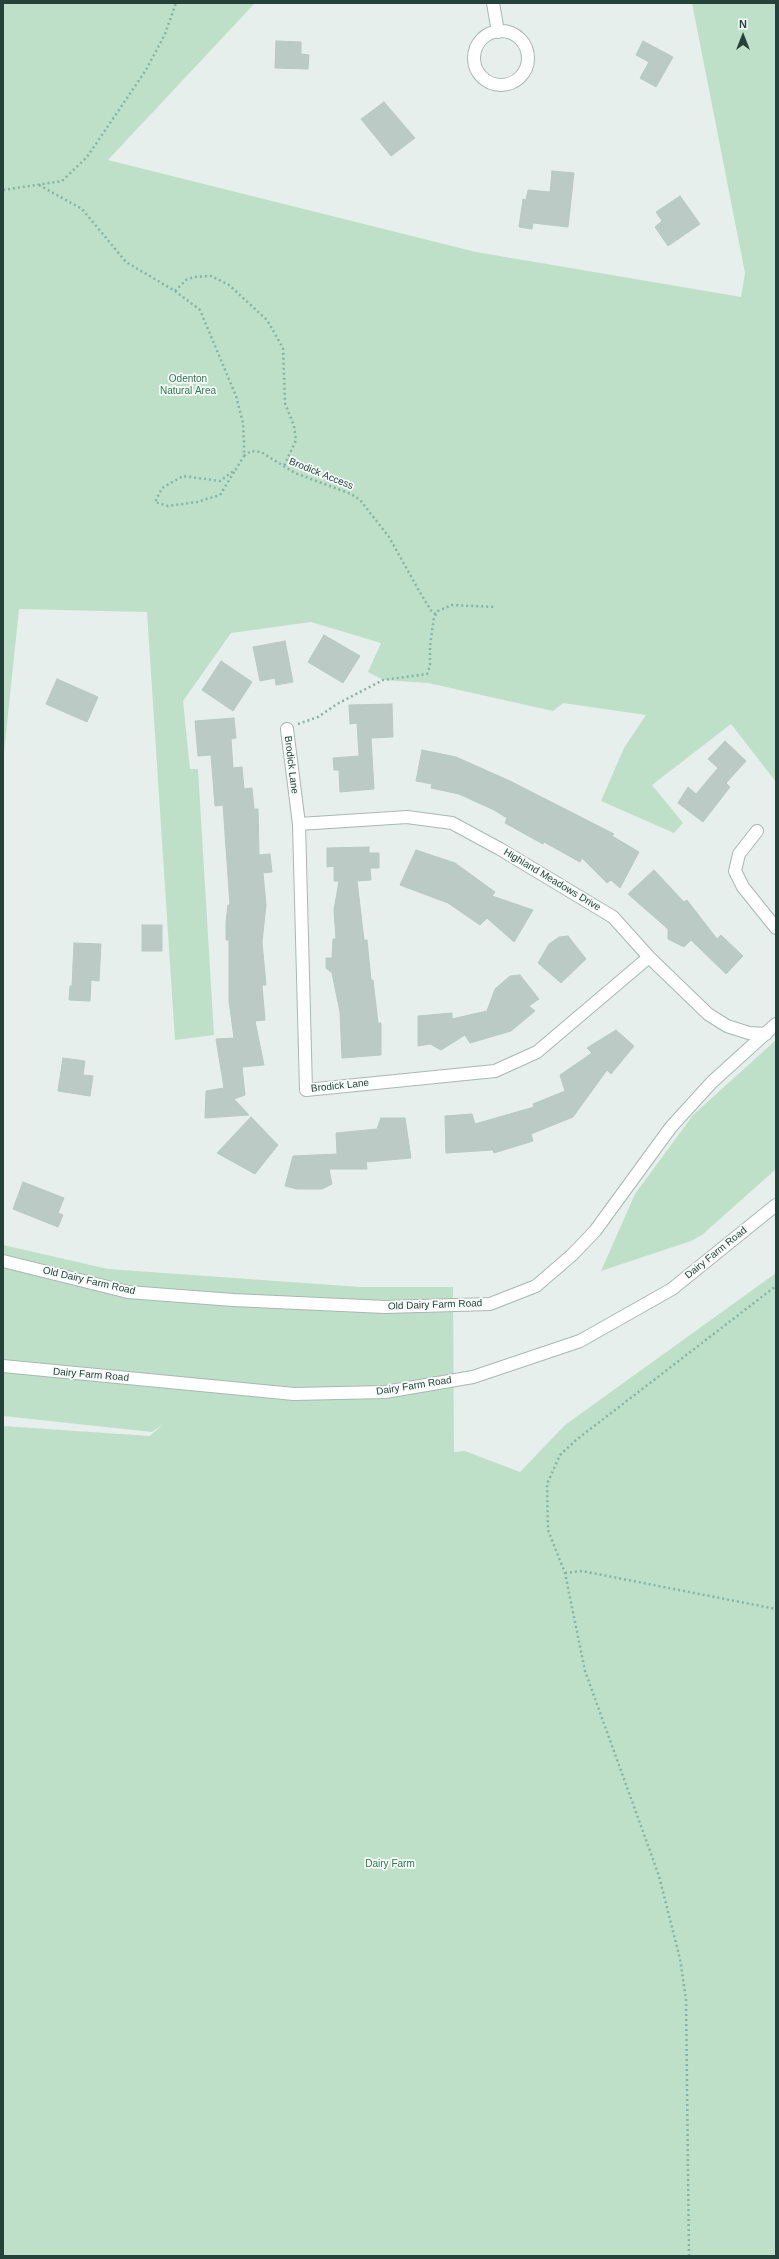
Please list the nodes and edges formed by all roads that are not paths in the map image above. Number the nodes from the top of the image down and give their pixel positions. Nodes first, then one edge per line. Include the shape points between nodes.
1 (493, 3) edge
2 (498, 32) junction
3 (286, 729) road end
4 (298, 824) junction
5 (757, 831) dead end
6 (776, 928) edge
7 (649, 957) junction
8 (776, 1024) edge
9 (766, 1034) junction
10 (776, 1205) edge
11 (3, 1261) edge
12 (3, 1366) edge

1 - 2 street
2 - 2 street via 479,42 474,63 480,76 487,81 504,85 512,83 523,73 527,54 517,37
3 - 4 street, Brodick Lane
4 - 7 street, Highland Meadows Drive via 407,817 452,824 500,849 613,917
4 - 7 street, Brodick Lane via 306,1090 495,1071 537,1052
5 - 6 street via 739,854 735,871 743,887
7 - 9 street, Highland Meadows Drive via 708,1014 727,1026 749,1033
8 - 9 street, Old Dairy Farm Road
9 - 11 street, Old Dairy Farm Road via 712,1082 671,1127 595,1231 572,1256 536,1286 490,1304 385,1307 128,1292
10 - 12 street, Dairy Farm Road via 672,1288 580,1341 473,1377 385,1392 294,1394

